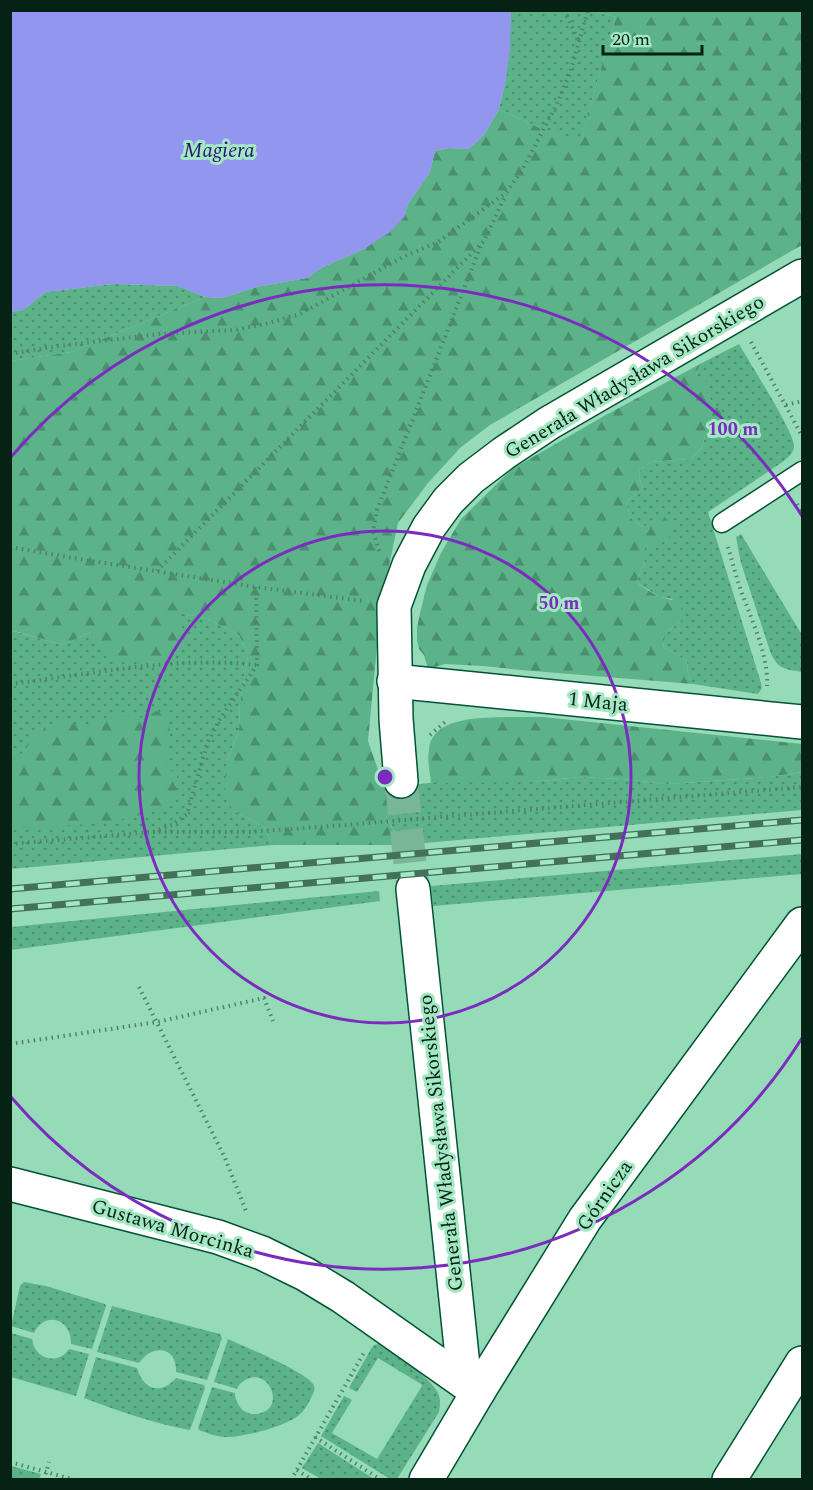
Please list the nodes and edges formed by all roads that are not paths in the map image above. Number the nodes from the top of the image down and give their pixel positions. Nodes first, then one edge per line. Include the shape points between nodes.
1 (802, 276) edge
2 (802, 471) edge
3 (722, 523) road end
4 (394, 681) junction
5 (802, 722) edge
6 (402, 781) tunnel mouth
7 (413, 889) tunnel mouth
8 (802, 924) edge
9 (10, 1184) edge
10 (802, 1363) edge
11 (477, 1392) junction
12 (426, 1479) edge
13 (729, 1479) edge

1 - 4 street, Generała Władysława Sikorskiego via 549,423 471,478 429,527 409,565 394,606
2 - 3 lane
4 - 5 street, 1 Maja
4 - 6 street, Generała Władysława Sikorskiego
7 - 11 street, Generała Władysława Sikorskiego via 464,1366
8 - 11 street, Górnicza via 585,1219
9 - 11 street, Gustawa Morcinka via 218,1237 262,1254 343,1298
10 - 13 street
11 - 12 street, Górnicza

